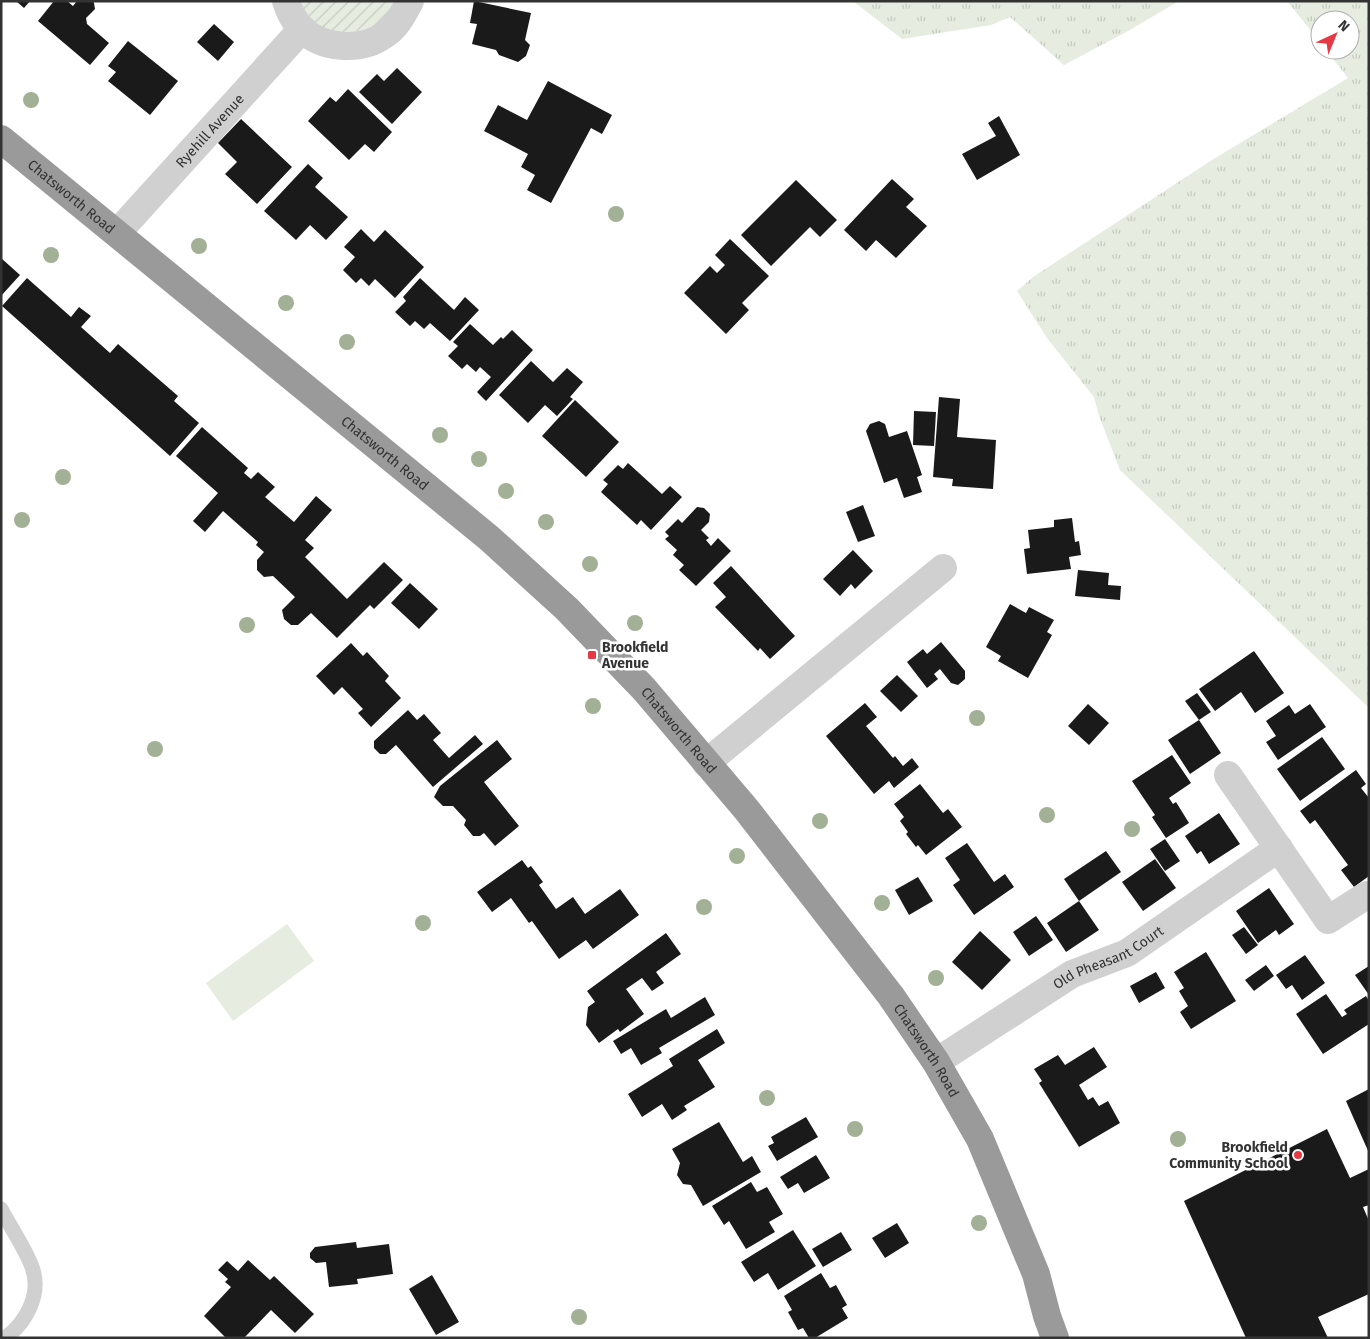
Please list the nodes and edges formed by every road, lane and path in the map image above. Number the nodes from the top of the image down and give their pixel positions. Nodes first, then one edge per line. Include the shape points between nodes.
1 (286, 1) edge
2 (410, 1) edge
3 (302, 29) junction
4 (1, 139) edge
5 (117, 233) junction
6 (943, 568) dead end
7 (706, 763) junction
8 (1228, 775) dead end
9 (1279, 848) junction
10 (1368, 894) edge
11 (936, 1062) junction
12 (1, 1209) edge
13 (5, 1338) edge
14 (1055, 1338) edge

1 - 3 street
2 - 3 street via 400,20 384,36 363,44 341,46 320,40
3 - 5 street, Ryehill Avenue
4 - 5 highway, Chatsworth Road
5 - 7 highway, Chatsworth Road via 489,538 567,609 644,689
6 - 7 street
7 - 11 highway, Chatsworth Road via 873,973
8 - 9 street
9 - 10 street via 1328,920
9 - 11 street, Old Pheasant Court via 1127,953 1072,974
11 - 14 highway, Chatsworth Road via 980,1140 1036,1274
12 - 13 lane via 33,1268 35,1294 27,1314 16,1330

